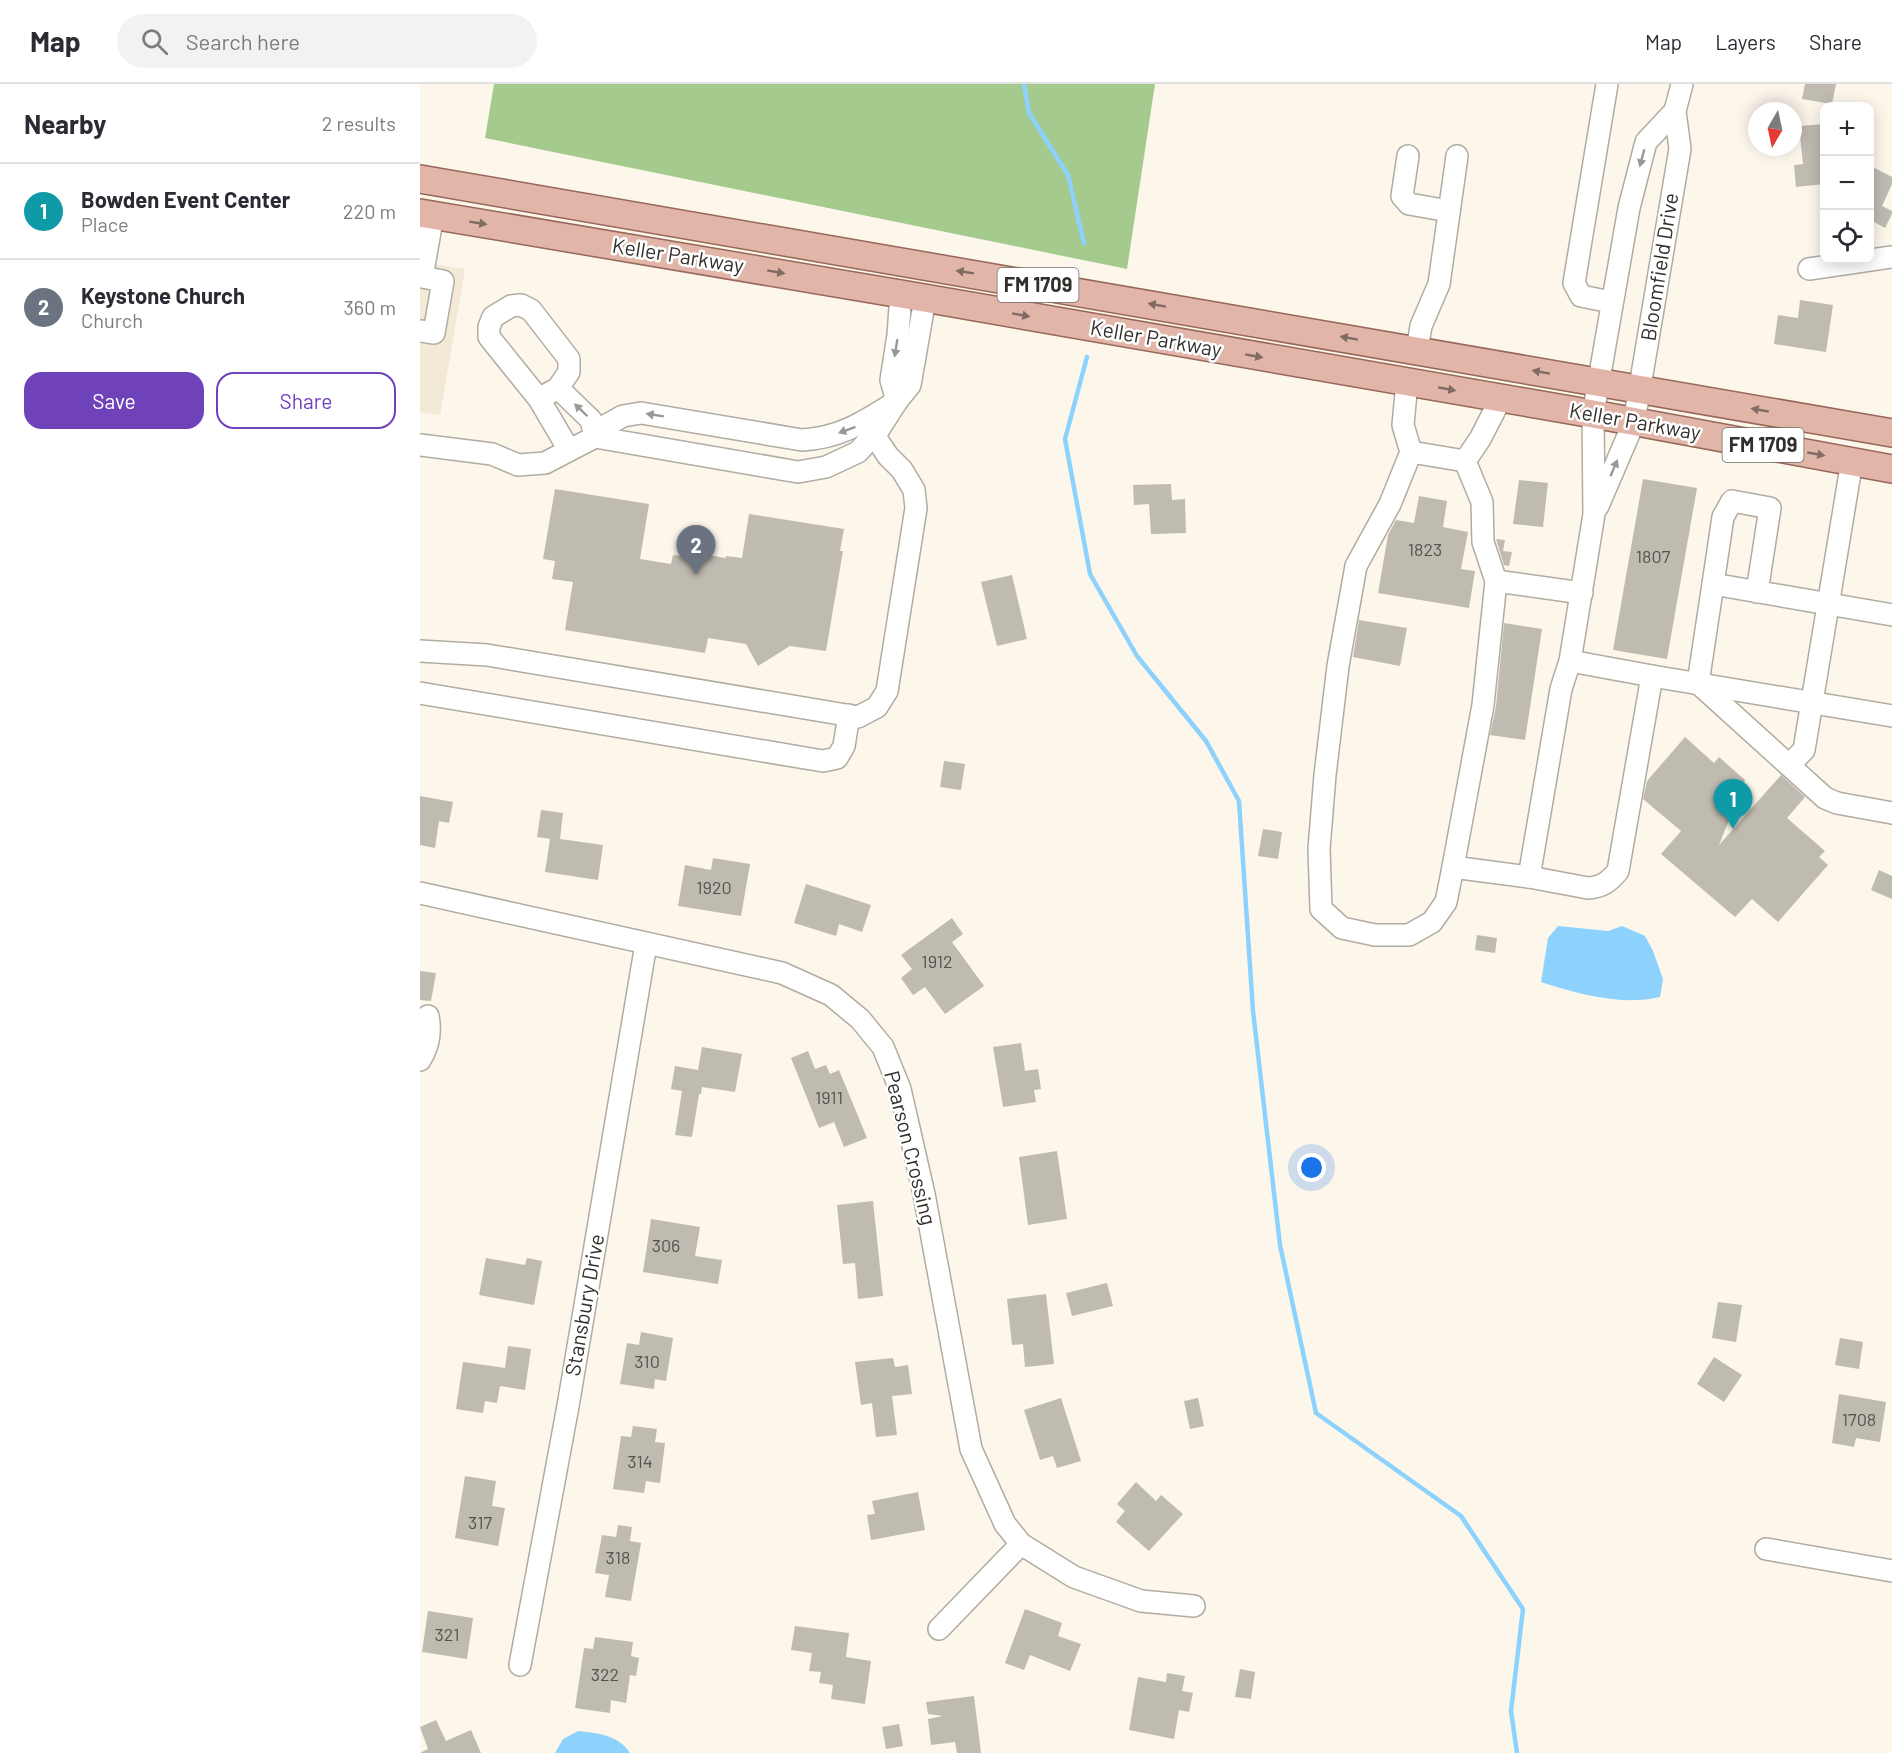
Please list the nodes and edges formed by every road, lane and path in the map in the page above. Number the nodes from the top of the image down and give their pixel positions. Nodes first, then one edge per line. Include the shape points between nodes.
1 (1606, 84) edge
2 (1682, 84) edge
3 (1675, 111) junction
4 (1408, 156) dead end
5 (1457, 156) dead end
6 (420, 178) edge
7 (1449, 211) junction
8 (426, 214) edge
9 (1892, 257) edge
10 (905, 262) junction
11 (931, 267) junction
12 (1809, 269) dead end
13 (421, 277) edge
14 (913, 296) junction
15 (1611, 302) junction
16 (420, 331) edge
17 (1417, 350) junction
18 (1407, 382) junction
19 (1599, 382) junction
20 (558, 388) junction
21 (1640, 389) junction
22 (1501, 398) junction
23 (539, 399) junction
24 (897, 401) junction
25 (1593, 414) junction
26 (1634, 422) junction
27 (1892, 433) edge
28 (874, 435) junction
29 (595, 437) junction
30 (420, 445) edge
31 (569, 450) junction
32 (1411, 452) junction
33 (1465, 461) junction
34 (1852, 461) junction
35 (1892, 469) edge
36 (1594, 514) junction
37 (1496, 581) junction
38 (1713, 584) junction
39 (1757, 592) junction
40 (1582, 593) junction
41 (1828, 604) junction
42 (1892, 615) edge
43 (420, 651) edge
44 (1570, 661) junction
45 (1652, 676) junction
46 (1698, 683) junction
47 (420, 693) edge
48 (1812, 702) junction
49 (849, 715) junction
50 (1892, 716) edge
51 (1789, 765) junction
52 (1892, 813) edge
53 (1454, 867) junction
54 (1529, 877) junction
55 (420, 893) edge
56 (646, 944) junction
57 (428, 1016) dead end
58 (420, 1060) edge
59 (1022, 1544) junction
60 (1766, 1549) dead end
61 (1892, 1571) edge
62 (1194, 1606) dead end
63 (939, 1629) dead end
64 (520, 1665) dead end

1 - 15 street, Bloomfield Drive via 1574,283 1581,296
2 - 3 street, Bloomfield Drive
3 -> 15 street, Bloomfield Drive via 1646,142
3 - 21 street, Bloomfield Drive via 1680,149
4 - 7 street via 1402,196 1405,201
5 - 7 street
6 - 10 main road, Keller Parkway / FM 1709
7 - 17 street via 1435,296 1421,326
8 - 13 street
8 -> 14 main road, Keller Parkway / FM 1709
9 - 12 street
10 - 11 main road, Keller Parkway / FM 1709
10 - 14 main road
11 - 14 main road
17 -> 11 main road, Keller Parkway / FM 1709
13 - 16 street via 443,280 434,333
14 -> 18 main road, Keller Parkway / FM 1709
14 - 24 street via 910,385
15 - 19 street, Bloomfield Drive
19 -> 17 main road, Keller Parkway / FM 1709
18 -> 22 main road, Keller Parkway / FM 1709
18 - 32 street via 1403,425
19 - 21 main road, Keller Parkway / FM 1709
19 - 25 street, Bloomfield Drive
20 - 23 street
20 - 23 street via 569,372 569,359 531,310 511,306 493,317 489,337
29 -> 20 street via 591,420
21 - 26 street, Bloomfield Drive
27 -> 21 main road, Keller Parkway / FM 1709
22 - 25 main road, Keller Parkway / FM 1709
22 - 33 street
23 - 31 street
24 - 28 street
24 -> 29 street via 858,426 823,439 802,440 641,413 623,416
25 - 26 main road, Keller Parkway / FM 1709
25 - 36 street, Bloomfield Drive
26 -> 34 main road, Keller Parkway / FM 1709
36 -> 26 street, Bloomfield Drive
28 - 29 street via 858,452 826,467 798,472
28 - 49 street via 914,490 916,508 887,692 877,707 858,717
29 - 31 street
30 - 31 street via 492,454 518,465 545,463
32 - 33 street
32 - 53 street via 1390,504 1356,566 1338,666 1325,775 1319,849 1321,909 1342,928 1375,935 1409,936 1432,922 1446,902
33 - 37 street via 1482,502 1483,542
34 - 35 main road, Keller Parkway / FM 1709
34 - 41 street
36 - 40 street
37 - 40 street
37 - 53 street via 1483,705
38 - 39 street
38 - 39 street via 1723,517 1732,501 1770,508
38 - 46 street
39 - 41 street
40 - 44 street
41 - 42 street
41 - 48 street
43 - 49 street via 487,655
44 - 45 street
44 - 54 street via 1561,689
45 - 46 street
45 - 54 street via 1618,871 1604,885 1588,888
46 - 48 street
46 - 51 street
47 - 49 street via 823,760 837,758 844,746
48 - 50 street
48 - 51 street via 1804,750
51 - 52 street via 1825,798
53 - 54 street
55 - 56 street, Pearson Crossing
56 - 59 street, Pearson Crossing via 782,973 810,984 831,995 860,1019 883,1047 900,1089 924,1194 971,1449 1005,1524
56 - 64 street, Stansbury Drive
57 - 58 street via 429,1040
59 - 62 street, Pearson Crossing via 1074,1576 1141,1601
59 - 63 street
60 - 61 street

